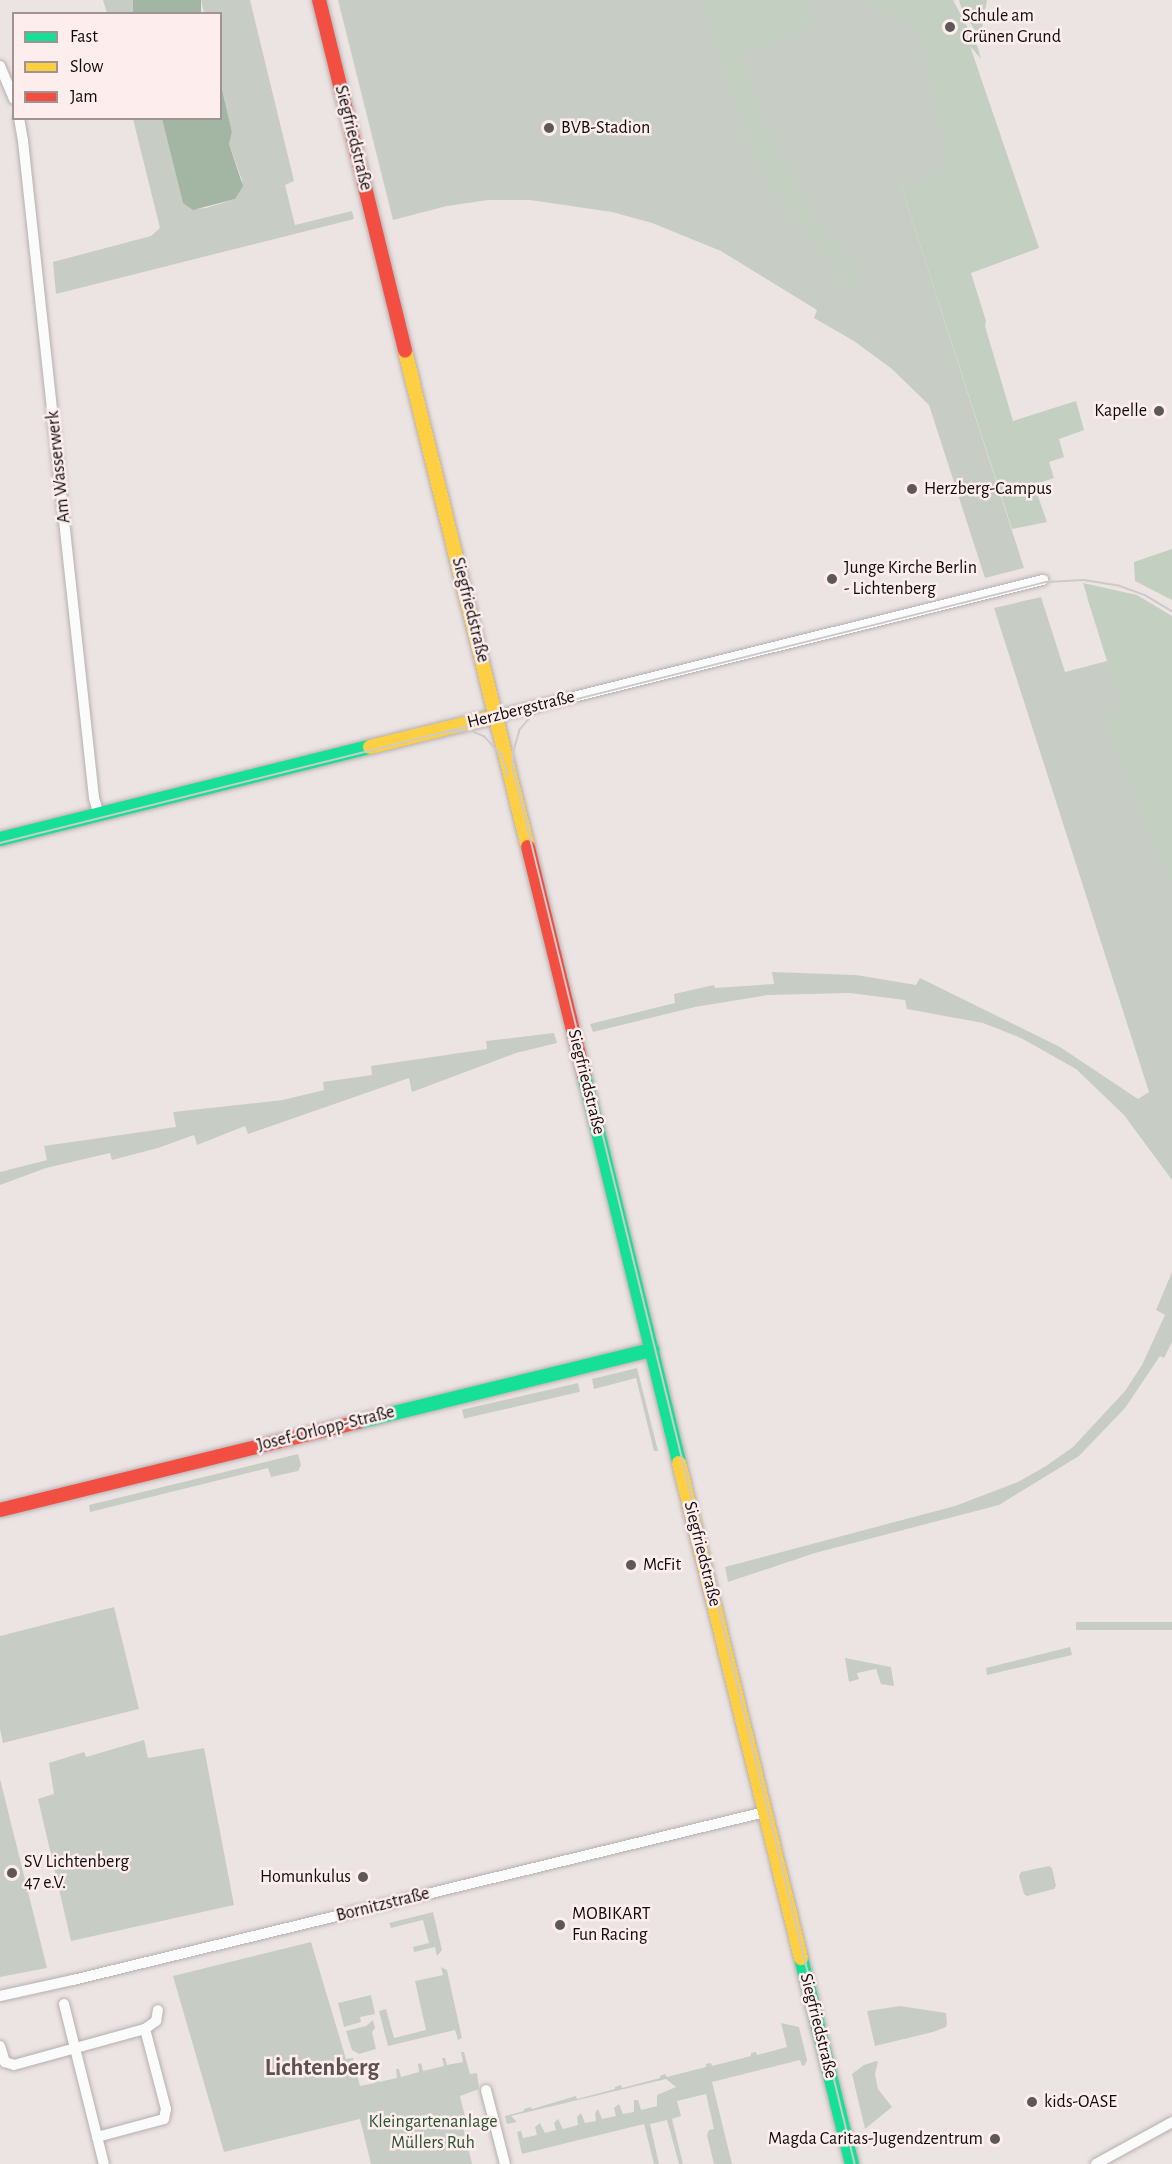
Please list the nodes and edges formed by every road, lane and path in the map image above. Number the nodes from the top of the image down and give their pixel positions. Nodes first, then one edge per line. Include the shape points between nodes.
1 (319, 0) edge
2 (0, 66) edge
3 (12, 94) edge
4 (19, 120) edge
5 (1042, 580) dead end
6 (497, 716) junction
7 (99, 815) junction
8 (0, 839) edge
9 (652, 1350) junction
10 (0, 1510) edge
11 (765, 1812) junction
12 (0, 1996) edge
13 (64, 2004) dead end
14 (158, 2010) dead end
15 (145, 2029) junction
16 (0, 2046) edge
17 (75, 2048) junction
18 (486, 2090) dead end
19 (1172, 2122) edge
20 (98, 2137) junction
21 (104, 2164) edge
22 (505, 2164) edge
23 (852, 2164) edge
24 (1096, 2164) edge

1 - 6 street, Siegfriedstraße
2 - 3 street
4 - 7 street, Am Wasserwerk via 94,798
5 - 6 street, Herzbergstraße
6 - 7 street, Herzbergstraße
6 - 9 street, Siegfriedstraße
7 - 8 street, Herzbergstraße
9 - 10 street, Josef-Orlopp-Straße
9 - 11 street, Siegfriedstraße
11 - 12 street, Bornitzstraße
11 - 23 street, Siegfriedstraße
13 - 17 street
14 - 15 street via 156,2021
15 - 17 street
15 - 20 street via 166,2109 164,2119
16 - 17 street via 5,2062 14,2065
17 - 20 street
18 - 22 street
19 - 24 street
20 - 21 street

